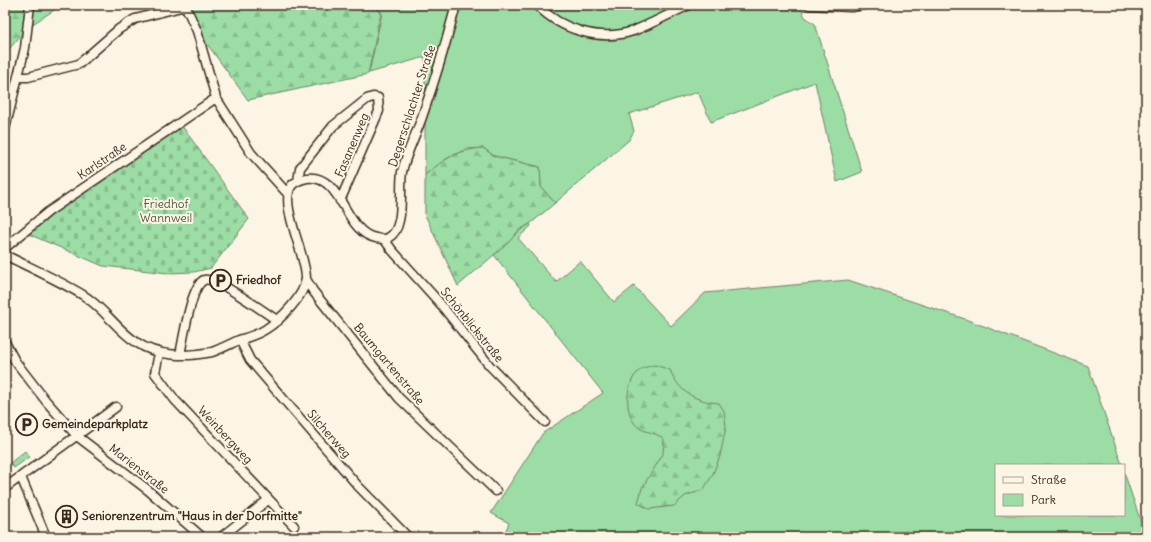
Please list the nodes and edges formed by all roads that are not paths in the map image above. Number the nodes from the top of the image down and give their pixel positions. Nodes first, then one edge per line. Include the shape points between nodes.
1 (30, 5) edge
2 (185, 5) edge
3 (456, 5) edge
4 (538, 5) edge
5 (689, 5) edge
6 (809, 5) edge
7 (864, 5) edge
8 (18, 77) junction
9 (216, 98) junction
10 (5, 129) edge
11 (298, 181) junction
12 (288, 194) junction
13 (340, 201) junction
14 (384, 239) junction
15 (5, 248) edge
16 (5, 255) edge
17 (306, 279) junction
18 (278, 321) junction
19 (240, 340) junction
20 (5, 342) edge
21 (159, 353) junction
22 (180, 355) junction
23 (116, 407) dead end
24 (545, 422) dead end
25 (77, 436) junction
26 (21, 477) junction
27 (5, 488) edge
28 (496, 491) dead end
29 (268, 500) junction
30 (294, 526) dead end
31 (44, 532) dead end
32 (202, 537) edge
33 (221, 537) edge
34 (408, 537) edge

1 - 8 street via 25,48
2 - 8 street via 135,19 119,29 79,64 28,77
2 - 9 street via 197,31
3 - 14 street, Degerschlachter Straße via 435,80 402,170 400,223 396,231
4 - 5 street via 558,22 575,30 614,35 633,31
6 - 7 street
8 - 10 street
9 - 12 street via 251,152
9 - 15 street, Karlstraße via 48,212
11 - 12 street
11 - 13 street via 313,178 324,181
11 - 13 street, Fasanenweg via 300,168 333,126 367,99 378,98 379,111
12 - 17 street via 289,209 301,249
13 - 14 street via 361,231 370,237
14 - 24 street, Schönblickstraße via 490,366
16 - 21 street via 84,295 127,336
17 - 18 street via 294,303
17 - 28 street, Baumgartenstraße via 399,398
18 - 19 street via 258,334
18 - 22 street via 221,285 204,280 192,298
19 - 22 street via 213,352
19 - 34 street, Silcherweg via 250,360 355,482
20 - 25 street, Marienstraße via 15,361
21 - 22 street
21 - 29 street, Weinbergweg via 155,373 176,400
23 - 25 street
25 - 26 street
25 - 32 street, Marienstraße via 148,490
26 - 27 street
26 - 31 street
29 - 30 street, Weinbergweg
29 - 33 street

